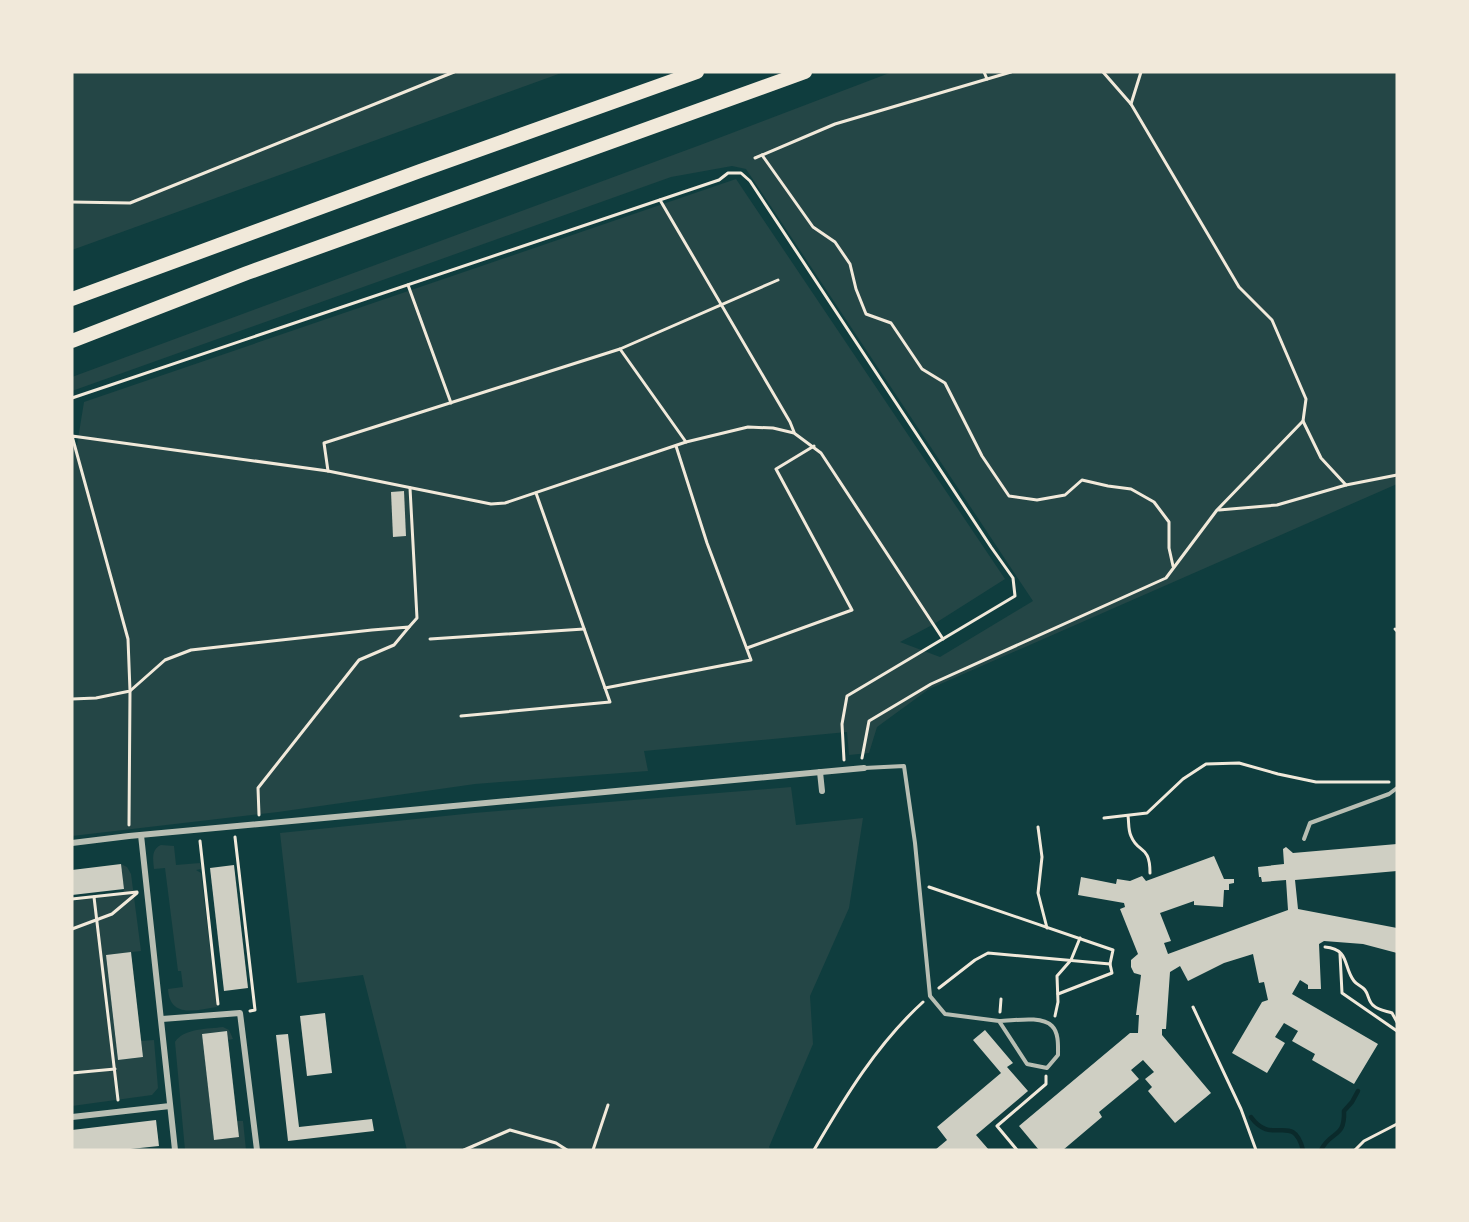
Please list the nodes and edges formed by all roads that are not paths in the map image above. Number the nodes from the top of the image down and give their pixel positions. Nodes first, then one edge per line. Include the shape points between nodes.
1 (697, 72) edge
2 (805, 72) edge
3 (102, 288) junction
4 (72, 292) edge
5 (72, 299) edge
6 (72, 343) edge
7 (862, 768) joint
8 (820, 772) junction
9 (1397, 788) edge
10 (822, 791) dead end
11 (141, 835) junction
12 (1304, 839) dead end
13 (72, 843) edge
14 (162, 1019) junction
15 (999, 1021) junction
16 (170, 1106) junction
17 (72, 1117) edge
18 (175, 1150) edge
19 (257, 1150) edge

1 - 3 highway
2 - 6 highway via 247,273
3 - 4 highway
3 - 5 highway
7 - 8 street
7 - 15 lane via 904,766 930,996 945,1014
8 - 10 street
8 - 11 street
9 - 12 lane via 1310,823
11 - 13 street
11 - 14 street
14 - 16 street
14 - 19 street via 240,1013
15 - 15 lane via 1027,1064 1047,1068 1058,1055 1058,1037 1053,1026 1041,1020
16 - 17 street
16 - 18 street

